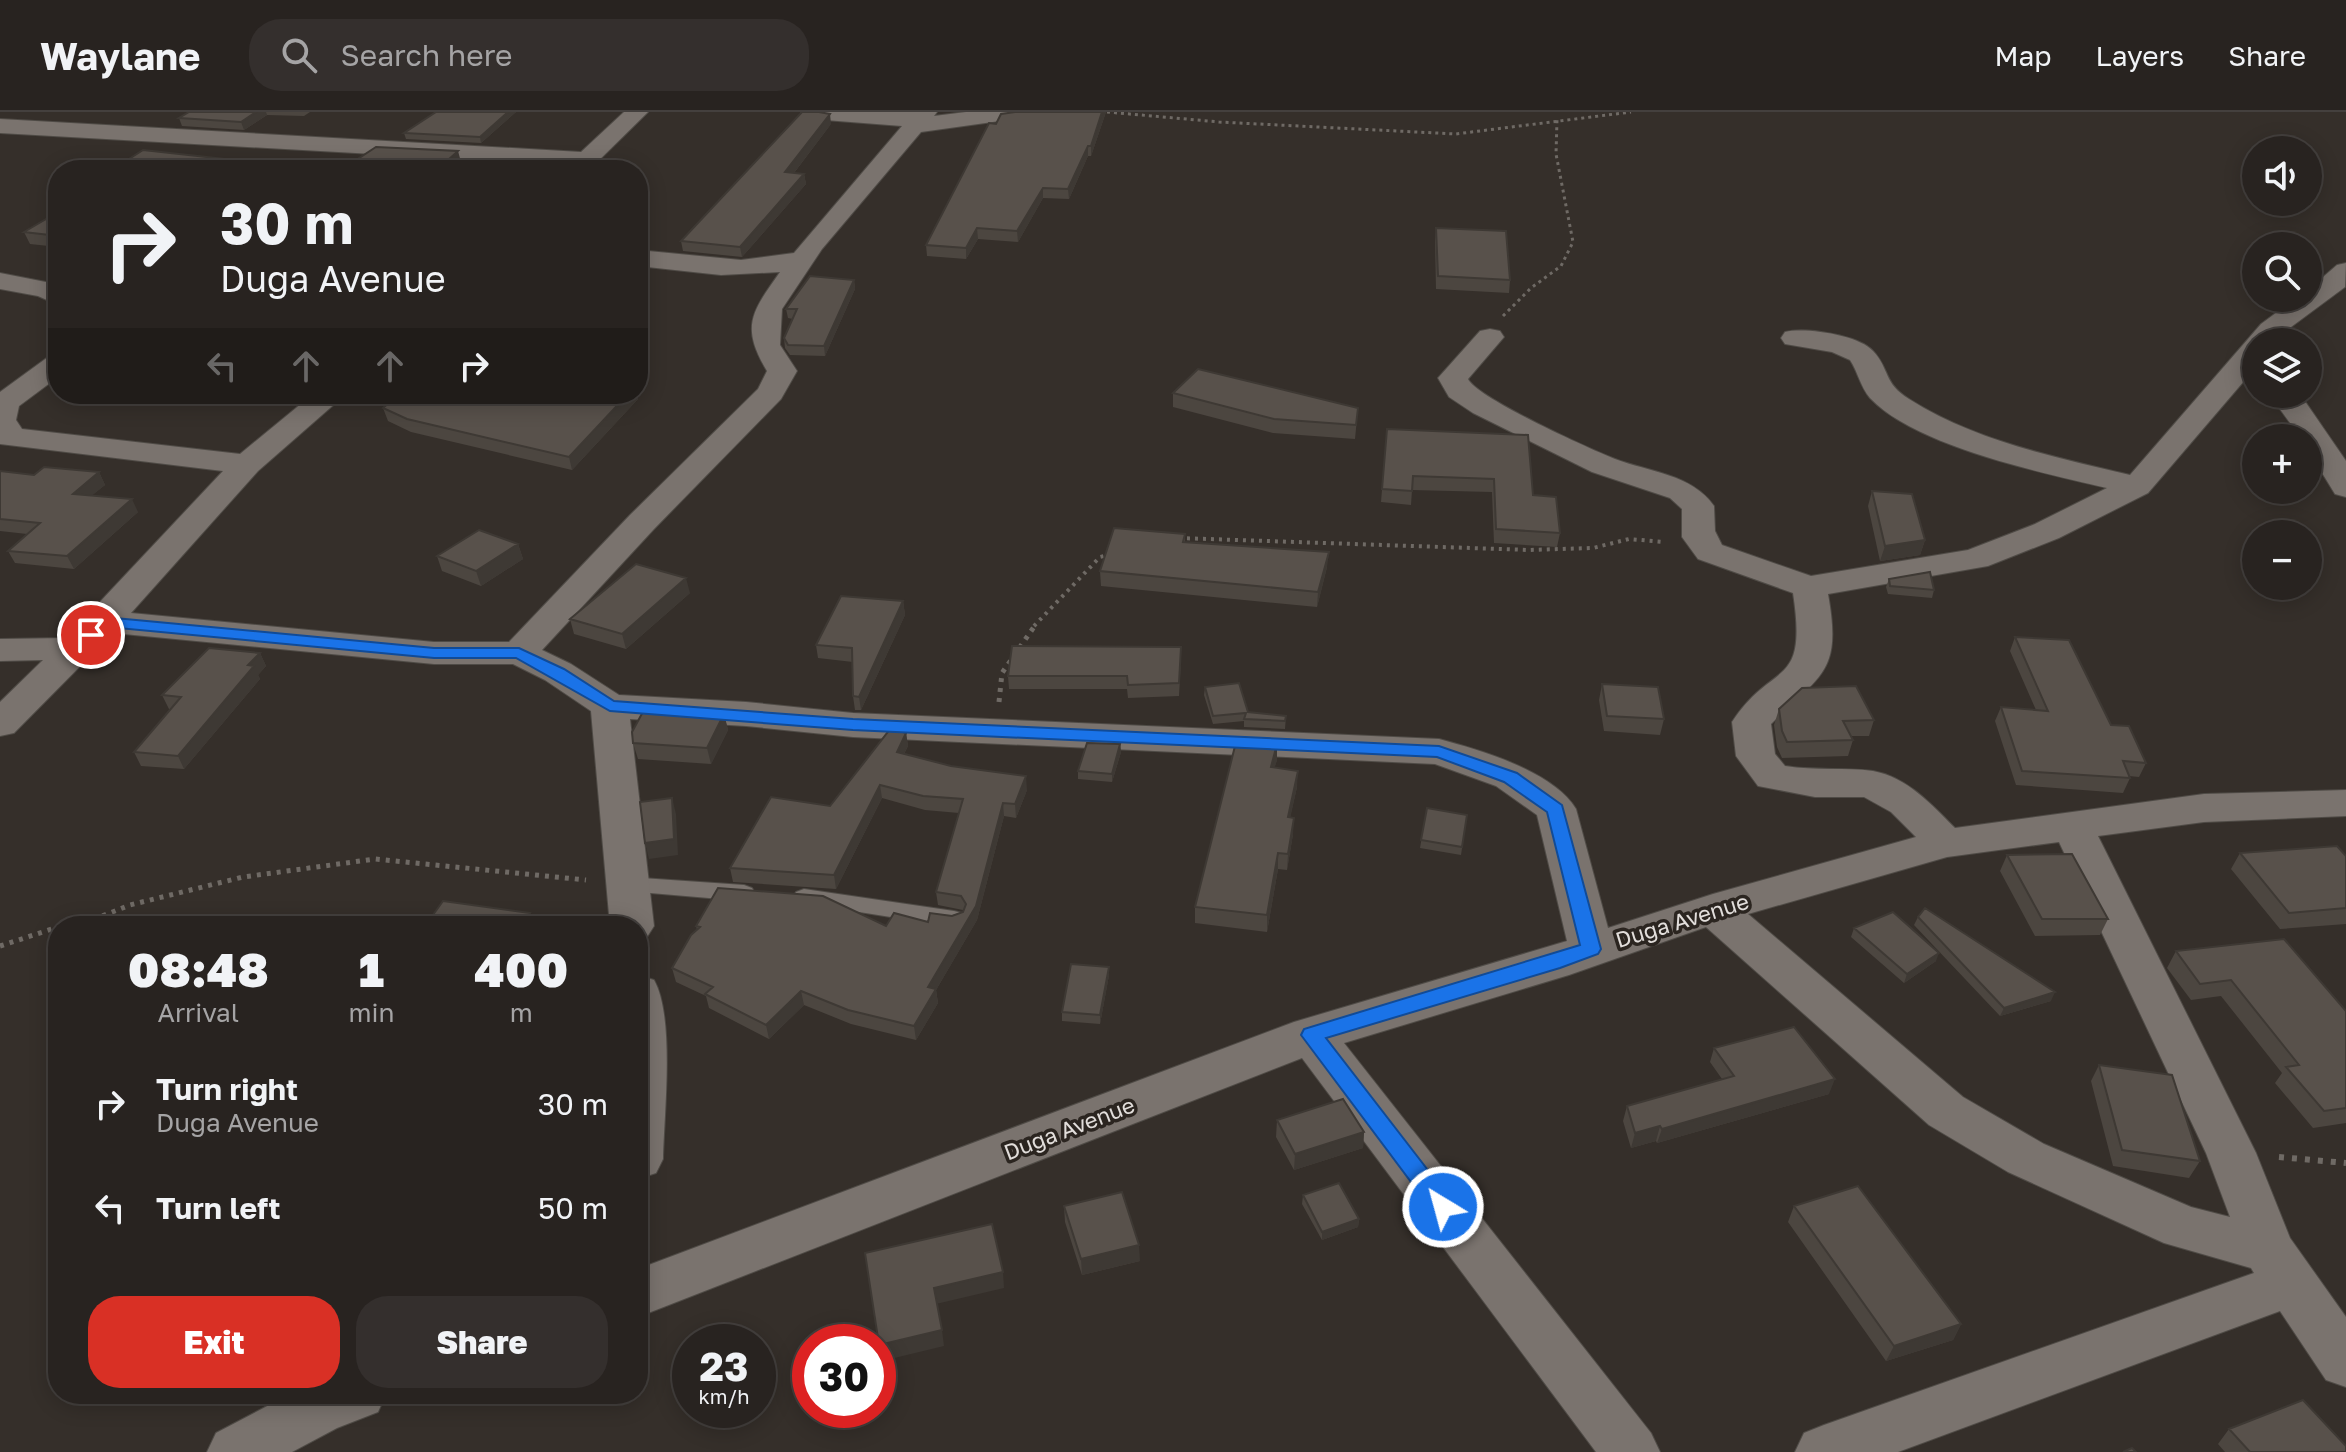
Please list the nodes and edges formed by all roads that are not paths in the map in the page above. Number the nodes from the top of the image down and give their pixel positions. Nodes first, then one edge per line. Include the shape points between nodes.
1 (637, 112) edge
2 (812, 112) edge
3 (1014, 112) edge
4 (919, 120) edge
5 (0, 126) edge
6 (335, 147) junction
7 (316, 160) edge
8 (512, 160) edge
9 (585, 160) edge
10 (648, 259) edge
11 (802, 259) junction
12 (2346, 271) edge
13 (0, 281) edge
14 (48, 291) edge
15 (2272, 328) edge
16 (1490, 337) road end
17 (1795, 338) dead end
18 (2242, 365) edge
19 (48, 370) edge
20 (319, 404) edge
21 (2295, 408) edge
22 (6, 437) edge
23 (247, 464) junction
24 (2137, 486) junction
25 (2346, 487) edge
26 (1809, 587) junction
27 (104, 621) junction
28 (78, 649) junction
29 (0, 650) edge
30 (519, 653) junction
31 (610, 706) junction
32 (0, 724) edge
33 (2346, 803) edge
34 (2072, 826) junction
35 (1946, 843) junction
36 (627, 884) junction
37 (1713, 909) junction
38 (631, 916) edge
39 (954, 919) edge
40 (1591, 949) junction
41 (1311, 1035) junction
42 (2279, 1267) junction
43 (648, 1289) edge
44 (2346, 1362) edge
45 (330, 1404) edge
46 (257, 1447) edge
47 (1631, 1452) edge
48 (1824, 1452) edge

1 - 9 street
2 - 4 street
3 - 4 street
4 - 11 street
5 - 6 street
6 - 7 street
6 - 8 street
10 - 11 street via 748,269
11 - 30 street via 768,309 766,345 782,371 771,393
12 - 15 street
13 - 14 street
16 - 26 street via 1453,378 1459,391 1603,465 1681,491 1698,506 1698,535 1710,552
17 - 24 street via 1858,353 1874,383 1891,400 1932,424 2022,458
18 - 24 street
19 - 22 street via 5,402 1,420
20 - 23 street
21 - 25 street
22 - 23 street
23 - 27 street
24 - 26 street via 1976,559
26 - 35 street via 1817,646 1805,674 1751,722 1756,756 1772,777 1871,784 1905,802
27 - 28 street
27 - 30 street via 434,653
28 - 29 street
28 - 32 street
30 - 31 street
31 - 36 street
31 - 40 street via 853,725 1439,752 1510,777 1556,809
33 - 34 street, Duga Avenue via 2204,808
34 - 35 street, Duga Avenue
34 - 42 street via 2231,1153
35 - 37 street, Duga Avenue
36 - 38 street
36 - 39 lane via 836,900
37 - 40 street, Duga Avenue
37 - 42 street via 1946,1111 2026,1158
40 - 41 street, Duga Avenue
41 - 43 street, Duga Avenue
41 - 47 street
42 - 44 street
42 - 48 street
45 - 46 street

